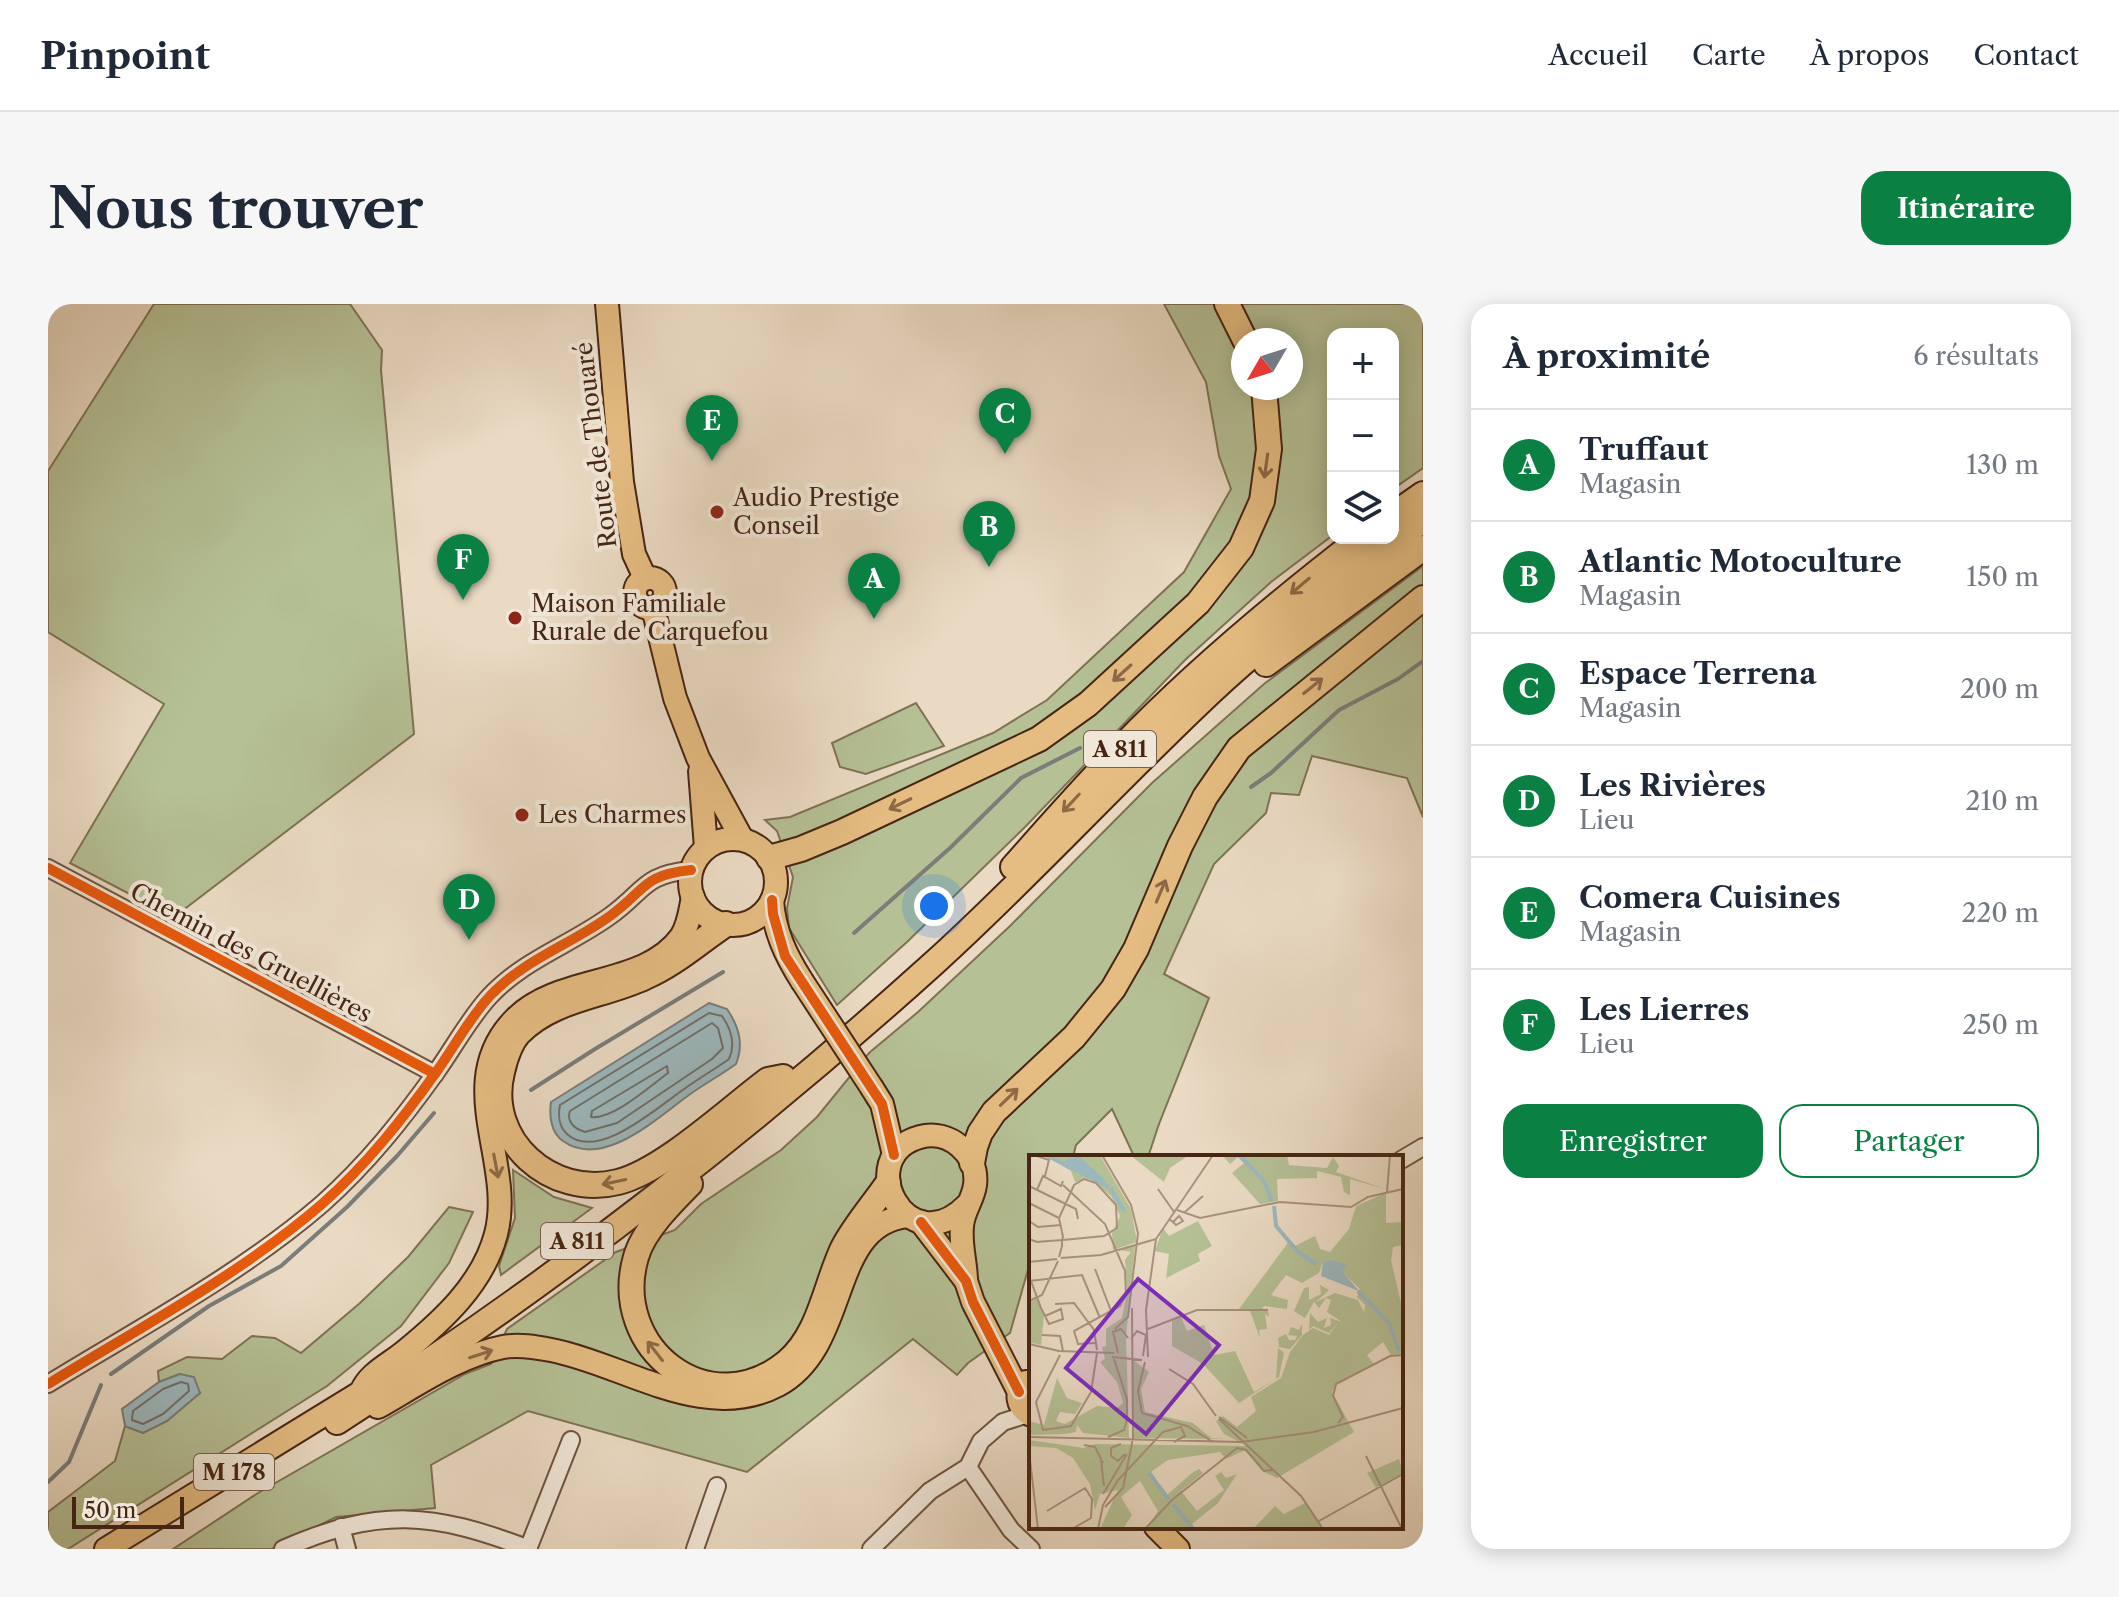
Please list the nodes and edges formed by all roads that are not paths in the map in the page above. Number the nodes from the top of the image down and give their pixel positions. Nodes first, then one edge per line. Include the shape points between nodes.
1 (607, 304) edge
2 (1227, 304) edge
3 (1239, 328) edge
4 (1265, 400) edge
5 (1423, 494) edge
6 (1399, 511) edge
7 (1423, 520) edge
8 (1354, 544) edge
9 (1423, 548) edge
10 (1423, 598) edge
11 (698, 758) junction
12 (1136, 765) junction
13 (742, 839) junction
14 (706, 848) junction
15 (769, 858) junction
16 (48, 868) edge
17 (691, 870) junction
18 (693, 897) junction
19 (772, 900) junction
20 (730, 924) junction
21 (785, 956) junction
22 (435, 1074) junction
23 (783, 1077) junction
24 (877, 1096) junction
25 (922, 1136) junction
26 (721, 1146) junction
27 (1423, 1147) edge
28 (894, 1155) junction
29 (1403, 1159) edge
30 (972, 1163) junction
31 (888, 1183) junction
32 (967, 1205) junction
33 (914, 1219) junction
34 (966, 1281) junction
35 (48, 1384) edge
36 (361, 1392) junction
37 (1026, 1395) edge
38 (337, 1422) junction
39 (571, 1440) dead end
40 (968, 1467) junction
41 (717, 1486) dead end
42 (341, 1527) junction
43 (1158, 1529) edge
44 (106, 1549) edge
45 (129, 1549) edge
46 (283, 1549) edge
47 (347, 1549) edge
48 (529, 1549) edge
49 (695, 1549) edge
50 (871, 1549) edge
51 (1031, 1549) edge
52 (1178, 1549) edge

1 - 11 main road, Route de Thouaré via 622,482 634,554 645,578 658,580 665,591 653,608 675,698
2 - 3 highway
4 -> 15 highway via 1269,449 1262,501 1241,548 1198,603 1088,704 1039,739 842,832
5 - 6 highway
7 - 12 highway, A 811 via 1267,642
8 -> 23 highway, A 811 via 1174,696 999,882
9 - 12 highway via 1266,664 1153,760
30 -> 10 highway via 980,1133 994,1112 1074,1037 1113,989 1205,797 1239,748
11 - 13 main road
11 - 14 main road
12 - 26 highway, A 811 via 936,961
13 - 14 main road via 729,838
13 - 15 main road
14 - 17 main road
15 - 19 main road via 775,871
16 - 22 street, Chemin des Gruellières
17 - 18 main road
17 - 22 street via 651,879 610,915 536,957 488,998
18 - 20 main road via 707,916
18 -> 36 main road via 688,923 672,947 628,971 557,991 506,1029 491,1057 485,1093 500,1185 490,1252 455,1305 367,1379
19 - 20 main road via 757,918
19 - 21 main road
20 - 21 main road via 758,935
23 -> 20 highway via 768,1080 652,1167 619,1182 587,1186 564,1181 539,1169 507,1131 499,1085 517,1035 564,1003 646,977
21 - 24 main road, bridge
22 - 35 street via 363,1165 274,1244
23 - 36 highway, A 811 via 633,1199
24 - 25 main road
24 - 28 main road
25 - 28 main road
25 - 30 main road via 947,1138
31 -> 26 highway via 849,1237 810,1336 789,1361 764,1378 729,1386 697,1382 655,1353 639,1328 633,1284 636,1256 653,1226
26 - 38 highway, A 811 via 533,1288
27 - 29 street
28 - 31 main road
30 - 32 main road via 975,1185
31 - 33 main road via 891,1196
32 - 33 main road via 947,1221
32 - 34 main road via 961,1246
33 - 34 main road
38 -> 33 main road via 349,1424 471,1357 505,1346 571,1354 708,1398 767,1389 789,1376 817,1347 861,1241 891,1218
34 - 37 main road
36 - 44 main road, M 178
37 - 40 street via 981,1441
38 - 45 main road, M 178
39 - 48 street
40 - 50 street via 930,1491
40 - 51 street via 1011,1530
41 - 49 street
42 - 46 street
42 - 47 street
42 - 48 street via 374,1520 432,1519
43 - 52 main road

